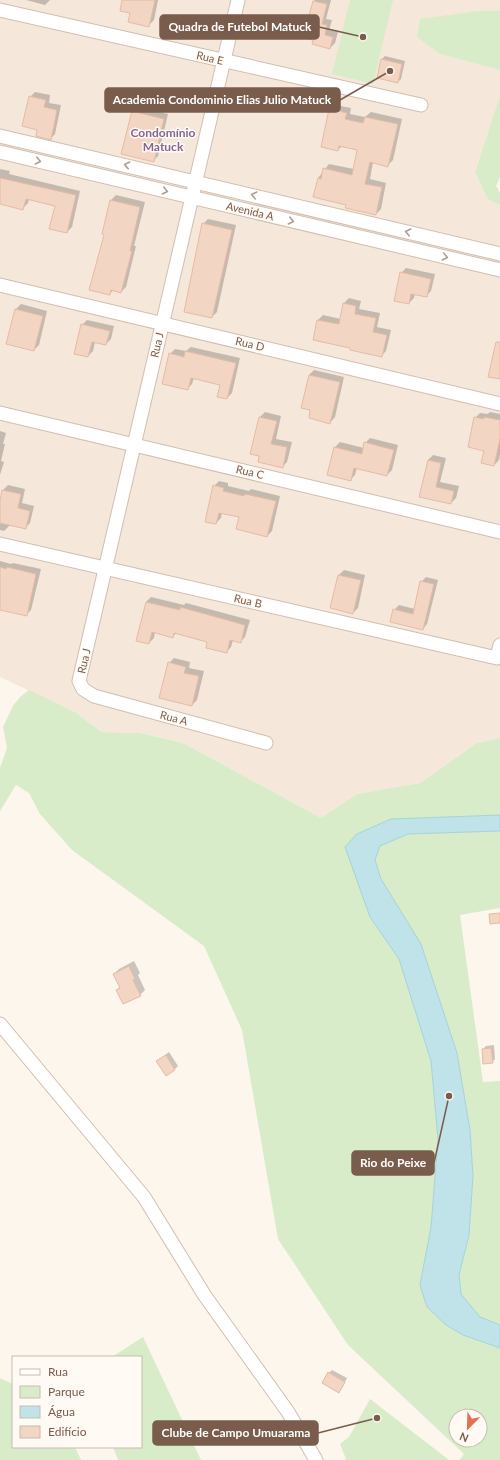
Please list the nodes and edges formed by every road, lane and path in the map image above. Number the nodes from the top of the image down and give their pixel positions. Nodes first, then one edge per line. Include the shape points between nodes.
1 (238, 0) edge
2 (0, 10) edge
3 (224, 61) junction
4 (420, 105) dead end
5 (0, 136) edge
6 (0, 152) edge
7 (196, 181) junction
8 (192, 197) junction
9 (425, 236) junction
10 (421, 252) junction
11 (500, 254) edge
12 (500, 270) edge
13 (0, 285) edge
14 (162, 324) junction
15 (500, 404) edge
16 (0, 413) edge
17 (134, 445) junction
18 (500, 532) edge
19 (0, 544) edge
20 (105, 569) junction
21 (498, 651) edge
22 (83, 689) joint
23 (266, 743) dead end
24 (0, 1024) edge
25 (316, 1460) edge

1 - 3 street, Rua J
2 - 3 street, Rua E
3 - 4 street, Rua E
3 - 7 street, Rua J
7 -> 5 street, Avenida A
6 -> 8 street, Avenida A
7 - 8 street, Rua J
9 -> 7 street, Avenida A
8 -> 10 street, Avenida A
8 - 14 street, Rua J
9 - 10 street
9 - 11 street, Avenida A
10 -> 12 street, Avenida A
13 - 14 street, Rua D
14 - 15 street, Rua D
14 - 17 street, Rua J
16 - 17 street, Rua C
17 - 18 street, Rua C
17 - 20 street, Rua J
19 - 20 street, Rua B
20 - 21 street, Rua B
20 - 22 street, Rua J via 79,681
22 - 23 street, Rua A via 94,696
24 - 25 street via 144,1197 205,1296 288,1412

